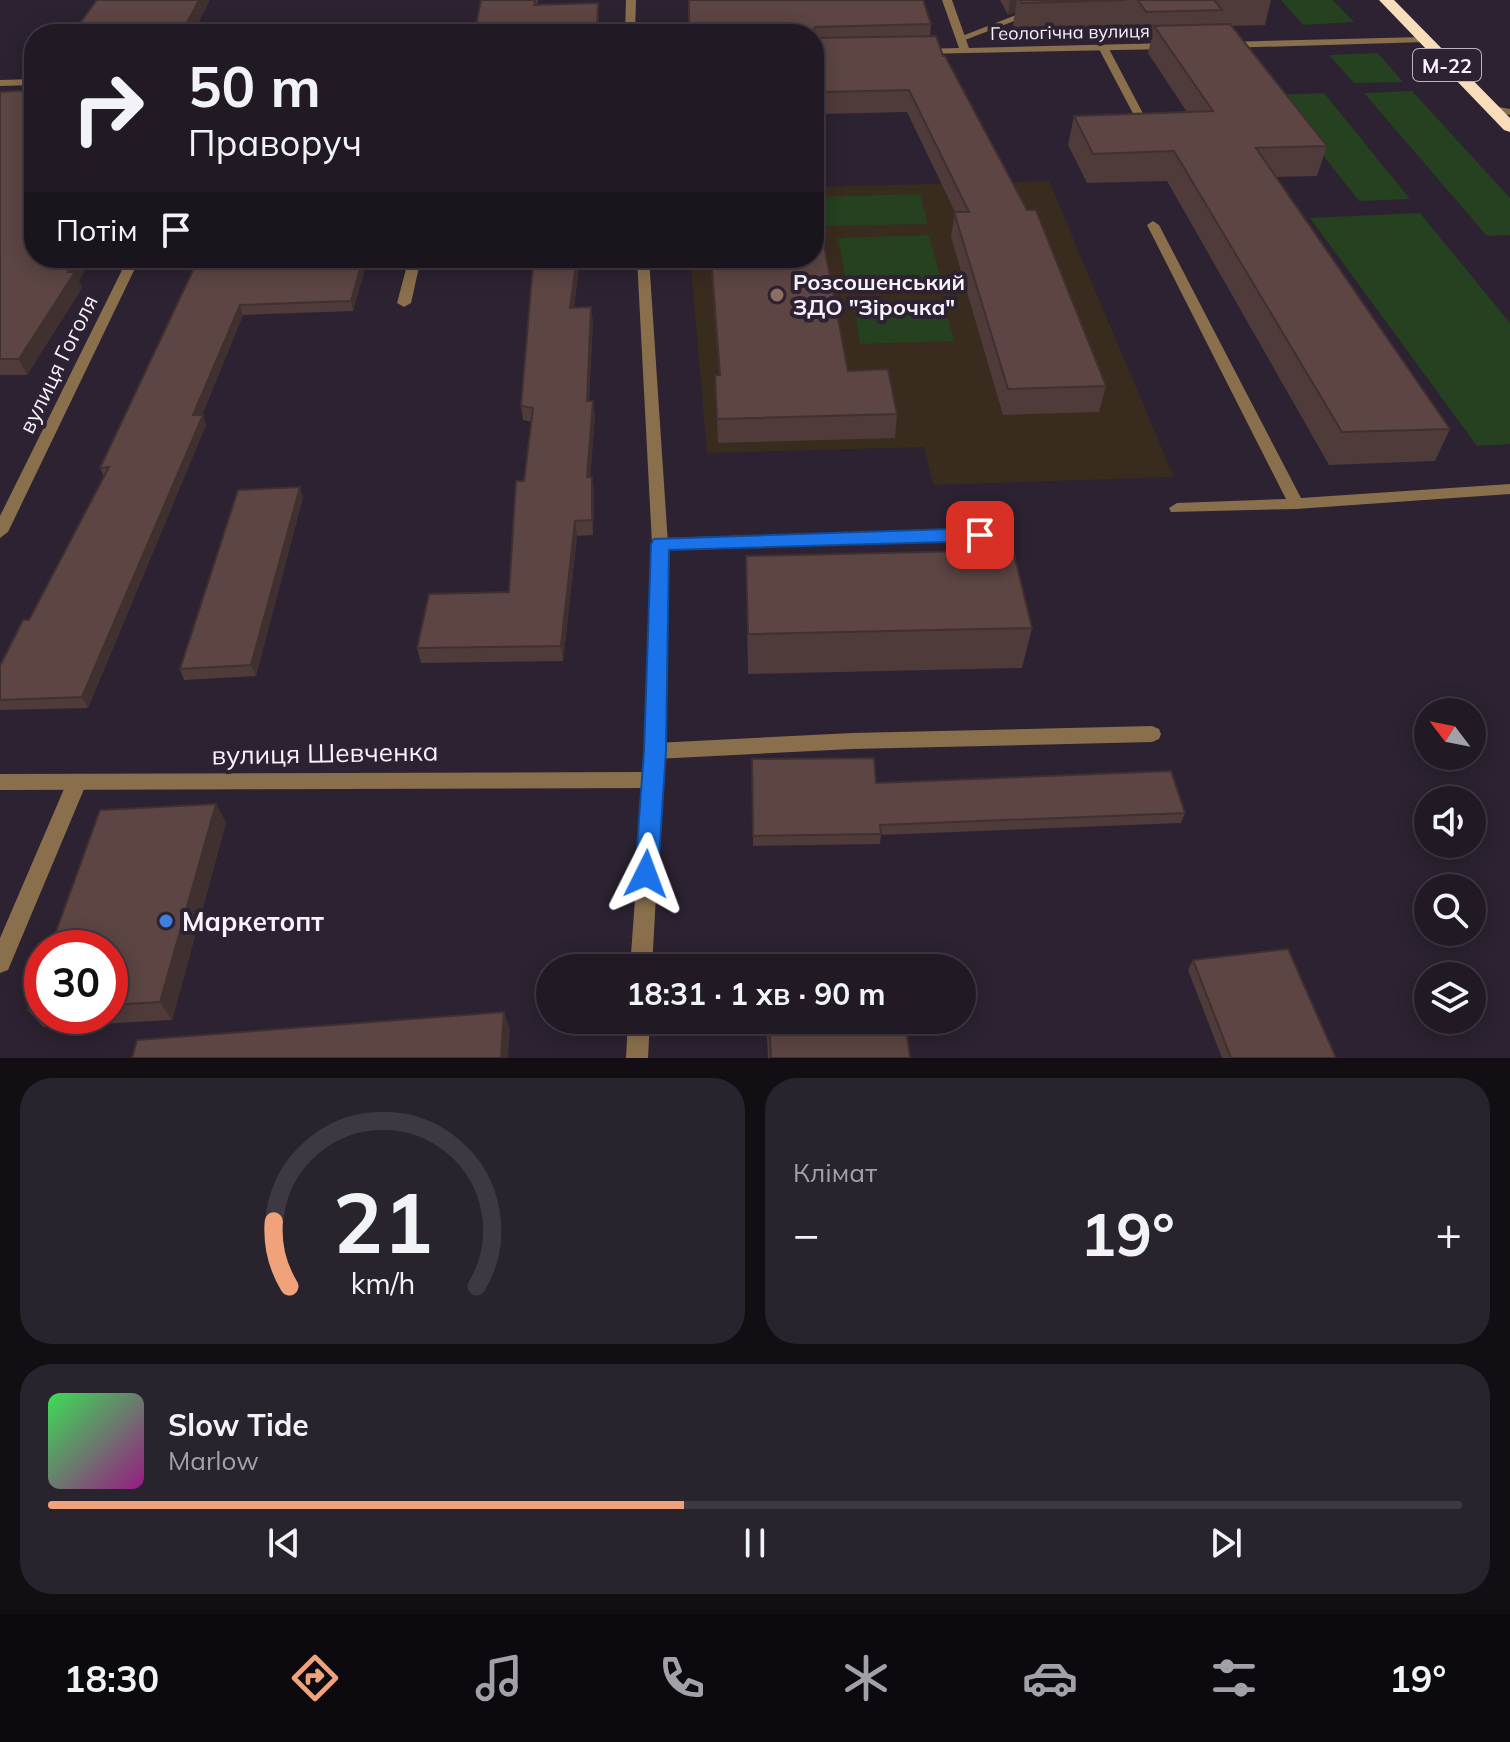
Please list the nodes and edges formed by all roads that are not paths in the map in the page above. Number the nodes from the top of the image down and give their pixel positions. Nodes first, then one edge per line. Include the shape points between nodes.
1 (631, 0) edge
2 (947, 0) edge
3 (1064, 0) edge
4 (1386, 0) edge
5 (630, 24) edge
6 (962, 38) junction
7 (1423, 40) junction
8 (1211, 45) edge
9 (1180, 46) edge
10 (1103, 47) junction
11 (965, 51) junction
12 (905, 53) edge
13 (24, 82) edge
14 (0, 83) edge
15 (1492, 109) junction
16 (1510, 112) edge
17 (1143, 123) edge
18 (1510, 127) edge
19 (1153, 225) dead end
20 (129, 268) edge
21 (413, 268) edge
22 (644, 268) edge
23 (404, 303) dead end
24 (1510, 489) edge
25 (1296, 504) junction
26 (1177, 508) dead end
27 (0, 532) edge
28 (980, 535) dead end
29 (660, 544) junction
30 (1152, 734) dead end
31 (655, 751) junction
32 (651, 780) junction
33 (0, 782) edge
34 (77, 782) junction
35 (642, 954) edge
36 (0, 963) edge
37 (638, 1034) edge
38 (637, 1058) edge

1 - 5 street
2 - 6 street
3 - 6 street
4 - 7 highway, М-22
6 - 11 street
7 - 8 street
7 - 15 highway, М-22
9 - 10 street, Геологічна вулиця
10 - 11 street, Геологічна вулиця
10 - 17 street
11 - 12 street, Геологічна вулиця
13 - 14 street
15 - 16 street
15 - 18 highway, М-22
19 - 25 street
20 - 27 street, вулиця Гоголя
21 - 23 street
22 - 29 street
24 - 25 street
25 - 26 street
28 - 29 street
29 - 31 street
30 - 31 street
31 - 32 street
32 - 34 street, вулиця Шевченка
32 - 35 street
33 - 34 street, вулиця Шевченка
34 - 36 street
37 - 38 street

